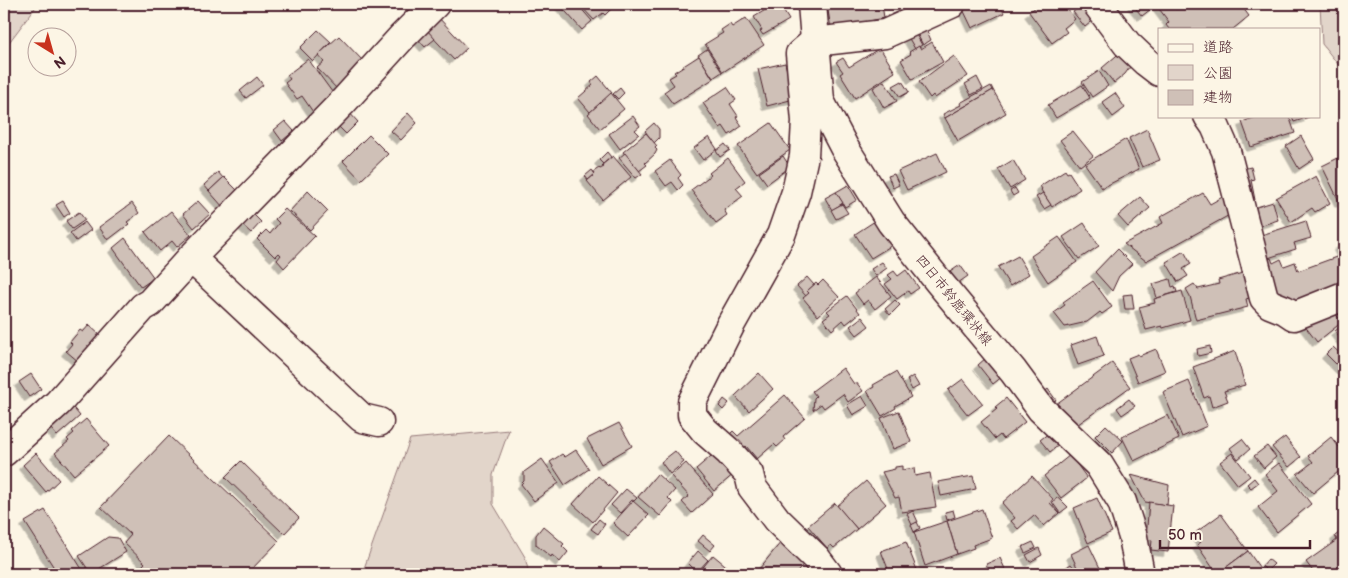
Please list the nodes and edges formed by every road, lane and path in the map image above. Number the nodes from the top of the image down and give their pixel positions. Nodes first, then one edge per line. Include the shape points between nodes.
1 (435, 4) edge
2 (812, 4) edge
3 (951, 4) edge
4 (1097, 4) edge
5 (814, 42) junction
6 (1158, 71) edge
7 (1209, 118) edge
8 (191, 258) junction
9 (1344, 296) edge
10 (379, 422) dead end
11 (4, 452) edge
12 (828, 574) edge
13 (1140, 574) edge

1 - 8 street
2 - 5 street, 四日市鈴鹿環状線
3 - 5 street via 885,34
4 - 6 street via 1127,44
5 - 12 street via 800,54 806,121 804,156 782,235 731,324 692,402 692,415 749,474 752,486 777,520
5 - 13 street, 四日市鈴鹿環状線 via 820,101 868,186 891,222 1041,410 1099,465 1122,502
7 - 9 street via 1226,151 1264,298 1294,316
8 - 10 street via 362,418
8 - 11 street via 58,403

